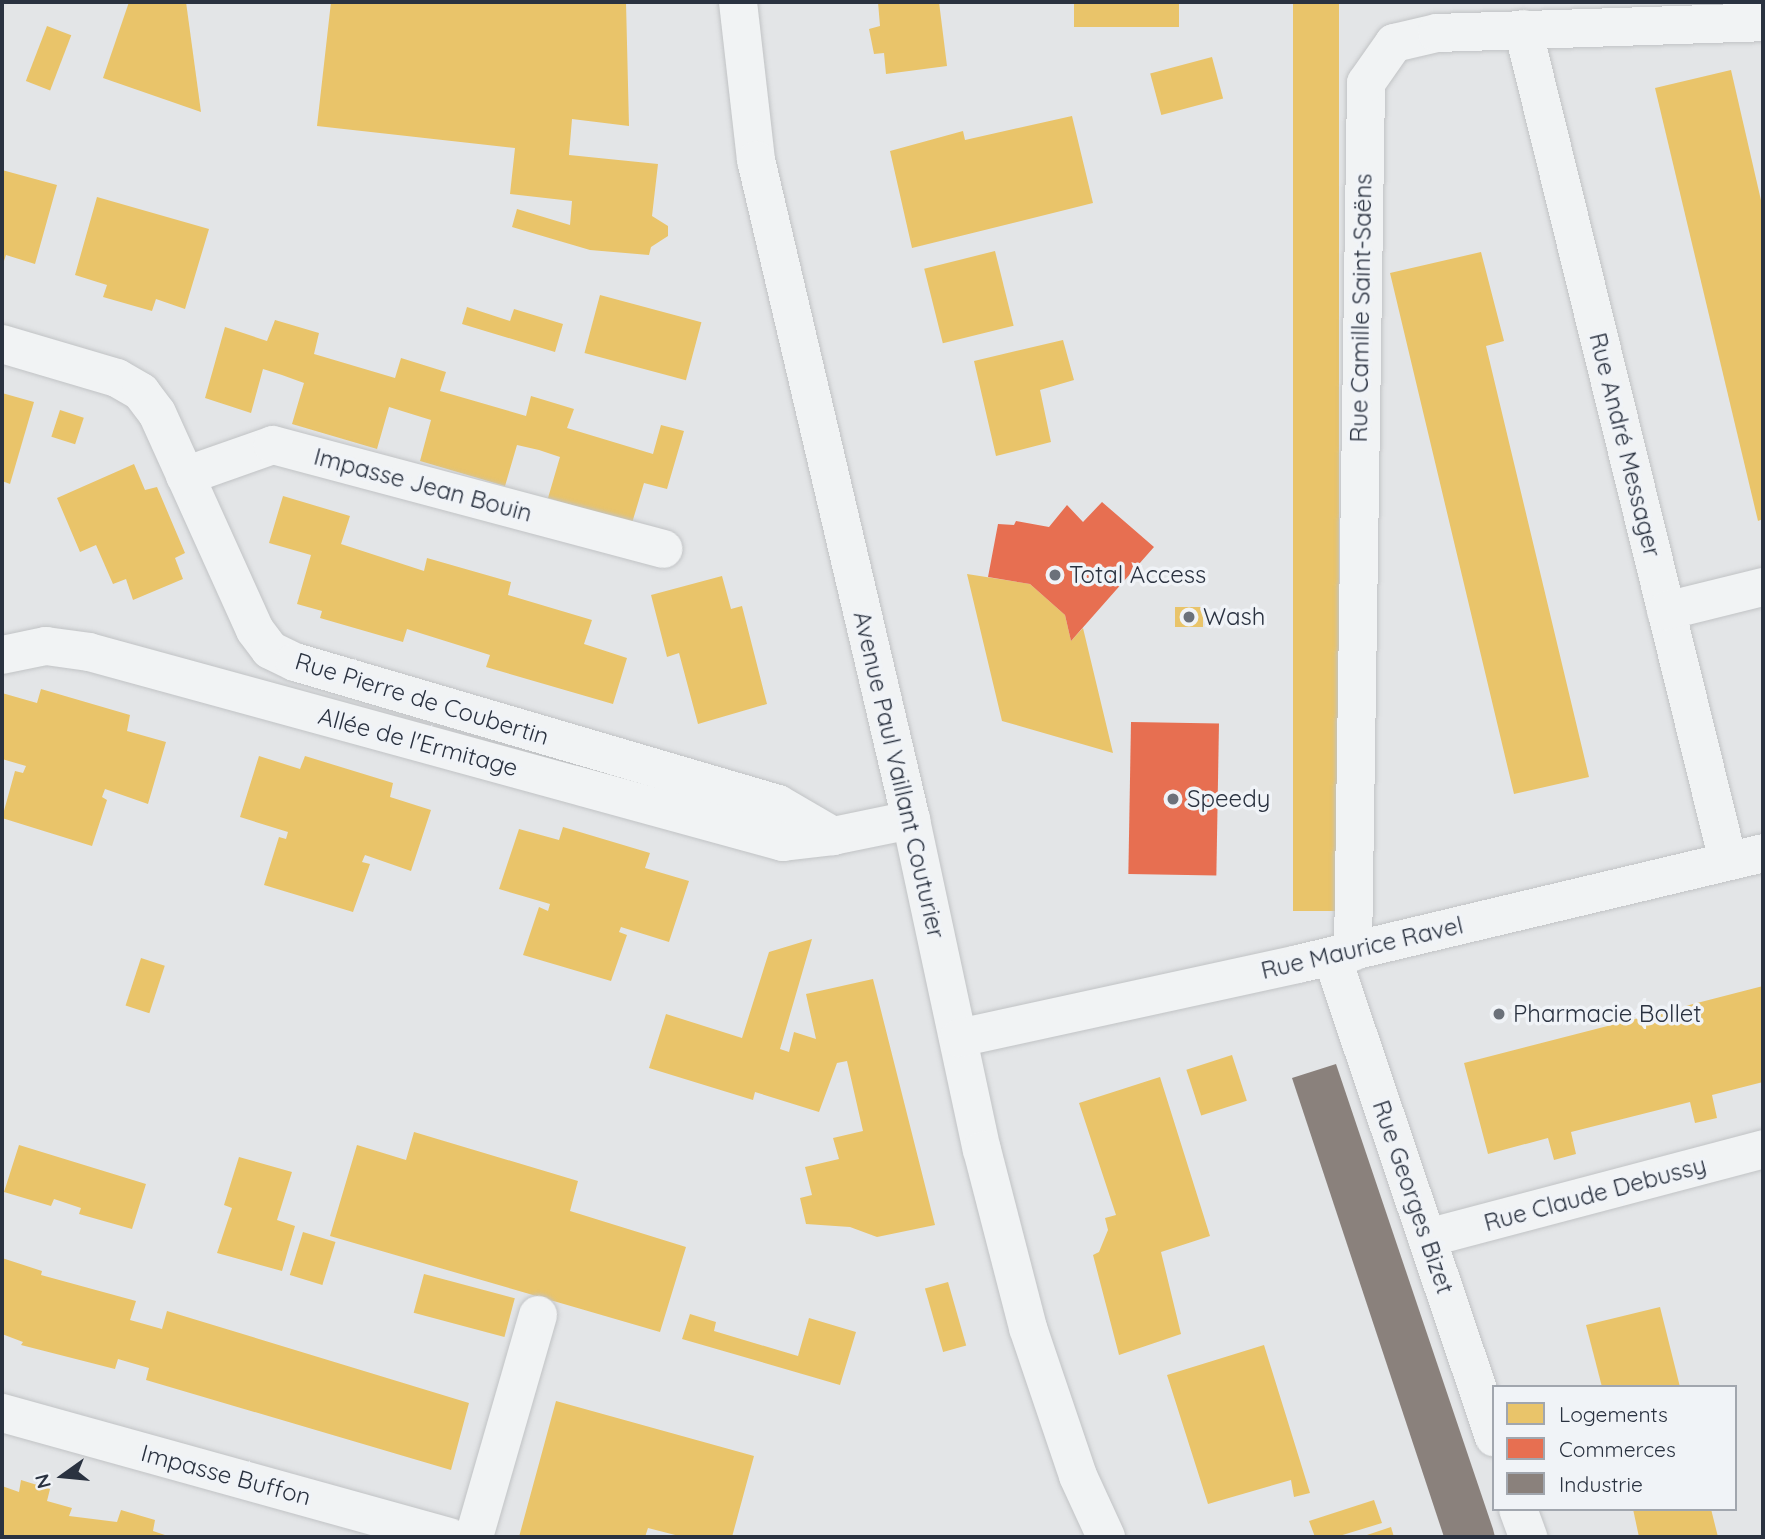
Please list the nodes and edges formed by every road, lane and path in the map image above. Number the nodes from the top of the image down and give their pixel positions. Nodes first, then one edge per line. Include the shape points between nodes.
1 (738, 2) edge
2 (1763, 22) edge
3 (1523, 29) junction
4 (2, 344) edge
5 (185, 476) junction
6 (663, 550) dead end
7 (1763, 587) edge
8 (1666, 611) junction
9 (2, 655) edge
10 (911, 820) junction
11 (833, 835) junction
12 (1745, 857) edge
13 (1342, 954) junction
14 (959, 1038) junction
15 (1763, 1149) edge
16 (1427, 1238) junction
17 (538, 1315) dead end
18 (2, 1413) edge
19 (1492, 1431) edge
20 (1519, 1511) edge
21 (449, 1537) edge
22 (474, 1537) edge
23 (1106, 1537) edge
24 (1528, 1537) edge

1 - 10 street, Avenue Paul Vaillant Couturier via 756,160
2 - 3 street, Rue Camille Saint-Saëns
3 - 8 street, Rue André Messager
3 - 13 street, Rue Camille Saint-Saëns via 1437,33 1394,43 1366,83
4 - 5 street, Rue Pierre de Coubertin via 117,378 141,392 157,413
5 - 6 street, Impasse Jean Bouin via 274,445
5 - 11 street, Rue Pierre de Coubertin via 255,631 270,650 295,662 778,804
7 - 8 street
8 - 12 street, Rue André Messager
9 - 11 street, Allée de l'Ermitage via 46,646 89,652 783,842
10 - 11 street
10 - 14 street, Avenue Paul Vaillant Couturier
12 - 13 street, Rue Maurice Ravel
13 - 14 street, Rue Maurice Ravel
13 - 16 street, Rue Georges Bizet
14 - 23 street, Avenue Paul Vaillant Couturier via 982,1150 1028,1328 1078,1476
15 - 16 street, Rue Claude Debussy
16 - 19 street, Rue Georges Bizet
17 - 22 street
18 - 21 street, Impasse Buffon
20 - 24 street

